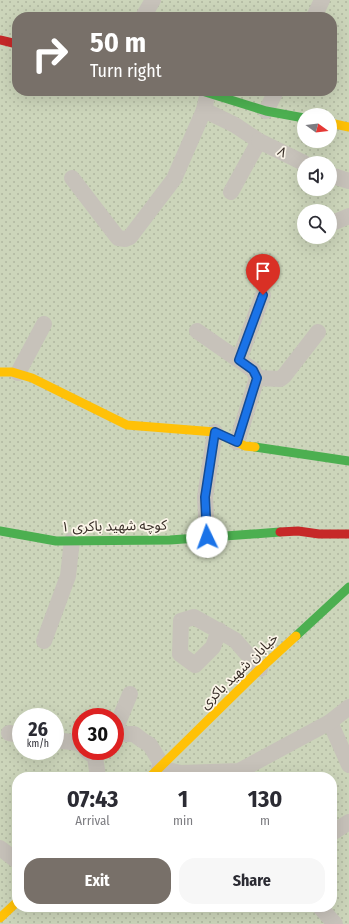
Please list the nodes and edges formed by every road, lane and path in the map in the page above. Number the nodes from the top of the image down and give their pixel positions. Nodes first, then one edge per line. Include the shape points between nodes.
1 (153, 0) edge
2 (322, 0) edge
3 (146, 12) edge
4 (316, 12) edge
5 (0, 40) edge
6 (12, 43) edge
7 (205, 96) edge
8 (218, 96) edge
9 (274, 96) edge
10 (204, 110) junction
11 (266, 111) junction
12 (297, 117) edge
13 (337, 124) edge
14 (349, 127) edge
15 (259, 141) junction
16 (297, 160) edge
17 (337, 177) edge
18 (72, 178) dead end
19 (349, 181) edge
20 (231, 192) dead end
21 (349, 216) edge
22 (337, 221) edge
23 (263, 295) dead end
24 (44, 324) dead end
25 (197, 331) dead end
26 (318, 332) dead end
27 (239, 360) junction
28 (0, 372) edge
29 (18, 373) junction
30 (257, 378) junction
31 (215, 432) junction
32 (237, 442) junction
33 (349, 461) edge
34 (0, 531) edge
35 (349, 534) edge
36 (207, 537) junction
37 (72, 540) junction
38 (349, 587) edge
39 (219, 630) dead end
40 (44, 641) dead end
41 (260, 669) junction
42 (130, 694) dead end
43 (349, 707) edge
44 (124, 708) edge
45 (330, 722) junction
46 (124, 734) edge
47 (95, 760) edge
48 (349, 765) edge
49 (157, 770) edge
50 (97, 772) edge
51 (173, 772) edge
52 (210, 772) edge
53 (349, 822) edge
54 (337, 830) edge
55 (0, 848) edge
56 (12, 857) edge
57 (12, 907) edge
58 (324, 912) edge
59 (0, 918) edge
60 (335, 924) edge

1 - 3 street
2 - 4 street
5 - 6 street
7 - 10 street
8 - 11 street
9 - 11 street
10 - 15 street, ۸ via 235,125
10 - 18 street via 174,179 130,237 118,238
11 - 12 street
13 - 14 street
15 - 16 street, ۸
15 - 20 street
17 - 19 street
21 - 22 street
23 - 27 street
24 - 29 street
25 - 27 street
26 - 30 street via 284,376 280,379
27 - 30 street via 253,370
28 - 29 street
29 - 31 street via 126,426
30 - 32 street
31 - 32 street
31 - 36 street via 205,497
32 - 33 street via 245,446
34 - 37 street, کوچه شهید باکری ۱ via 56,541
35 - 36 street, کوچه شهید باکری ۱ via 298,531
36 - 37 street, کوچه شهید باکری ۱ via 170,540
37 - 40 street via 68,576
38 - 41 street, خیابان شهید باکری
39 - 41 street via 235,640
41 - 49 street, خیابان شهید باکری
42 - 44 street
43 - 45 street
45 - 48 street
45 - 52 street via 239,771
46 - 49 street via 134,734 150,745
47 - 50 street
49 - 51 street
53 - 54 street
55 - 56 street
57 - 59 street
58 - 60 street

